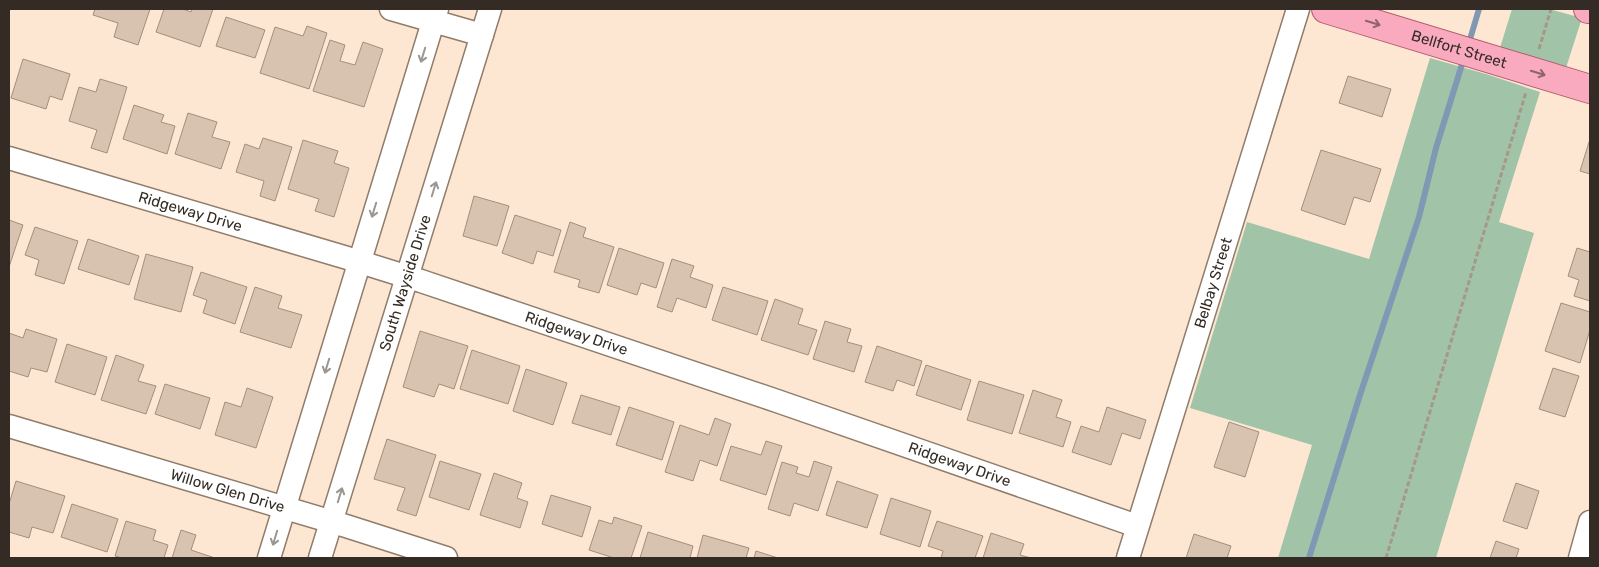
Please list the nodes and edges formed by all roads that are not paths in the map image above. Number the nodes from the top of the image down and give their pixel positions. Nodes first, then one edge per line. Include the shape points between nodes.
1 (391, 9) edge
2 (490, 9) edge
3 (1298, 9) edge
4 (1326, 9) edge
5 (435, 15) edge
6 (482, 35) junction
7 (1590, 89) edge
8 (9, 158) edge
9 (359, 261) junction
10 (407, 276) junction
11 (9, 426) edge
12 (284, 508) junction
13 (331, 522) junction
14 (1590, 522) edge
15 (1137, 526) junction
16 (269, 558) edge
17 (320, 558) edge
18 (446, 558) edge
19 (1128, 558) edge
20 (1580, 558) edge

1 - 5 street
2 - 6 street, South Wayside Drive
3 - 15 street, Belbay Street
4 -> 7 main road, Bellfort Street
5 - 6 street
5 -> 9 street
10 -> 6 street, South Wayside Drive
8 - 9 street, Ridgeway Drive
9 - 10 street, Ridgeway Drive
9 -> 12 street
13 -> 10 street, South Wayside Drive
10 - 15 street, Ridgeway Drive
11 - 12 street, Willow Glen Drive
12 - 13 street, Willow Glen Drive
12 -> 16 street
13 - 17 street, South Wayside Drive
13 - 18 street, Willow Glen Drive
14 - 20 street
15 - 19 street, Belbay Street

